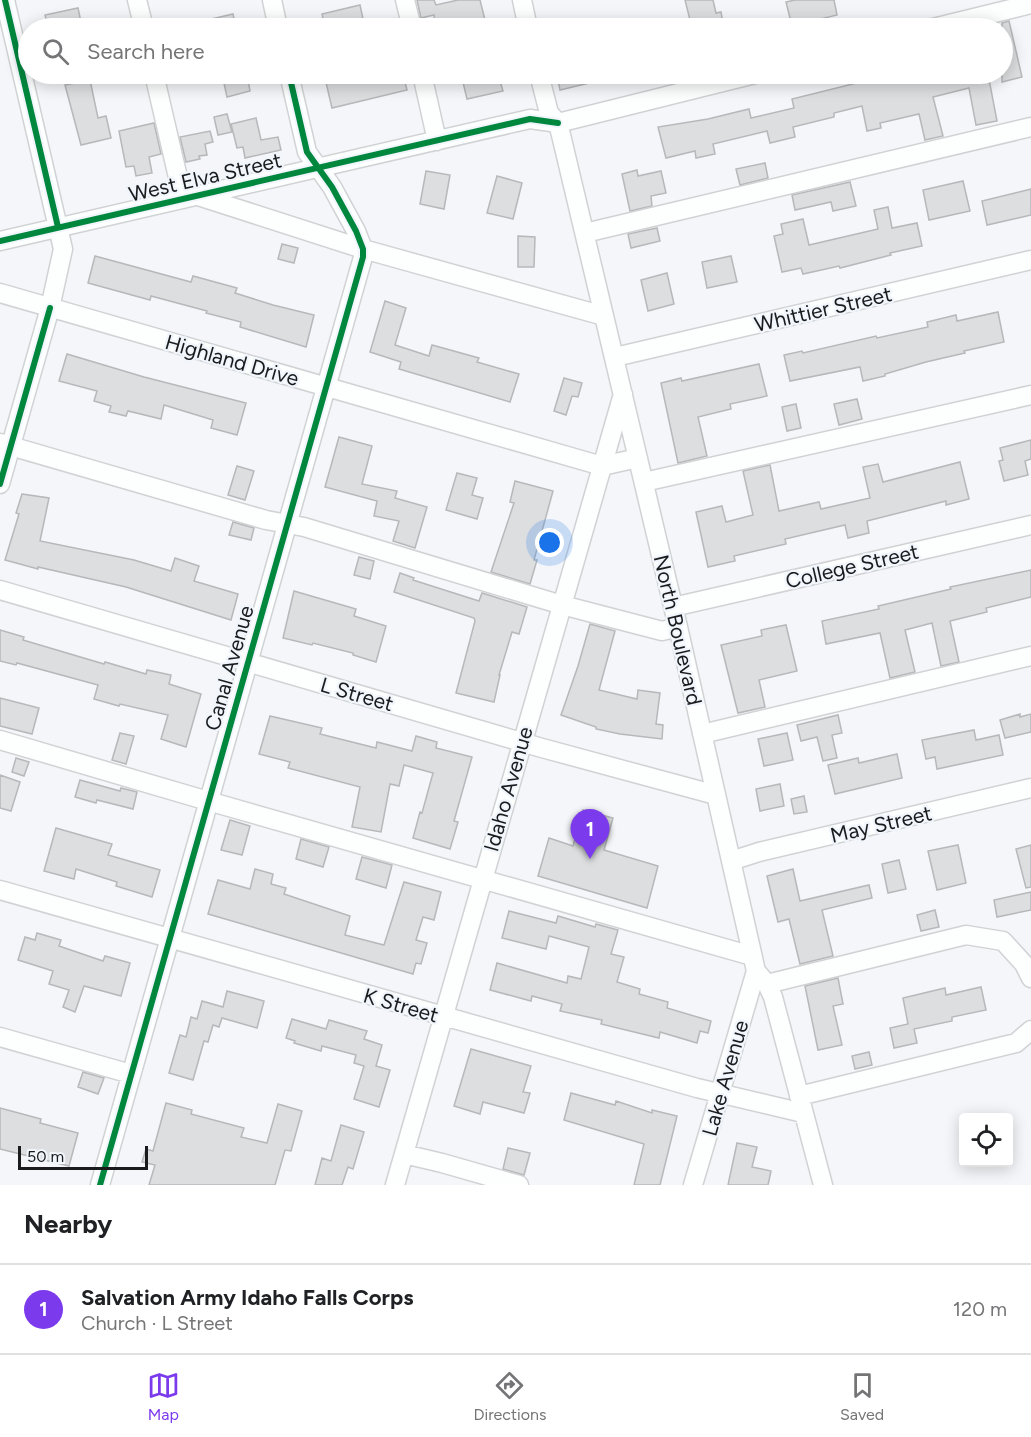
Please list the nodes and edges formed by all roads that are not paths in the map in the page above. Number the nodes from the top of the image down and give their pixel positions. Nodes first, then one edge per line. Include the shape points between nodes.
1 (5, 0) edge
2 (137, 0) edge
3 (272, 0) edge
4 (405, 0) edge
5 (522, 0) edge
6 (1031, 4) edge
7 (142, 18) edge
8 (276, 18) edge
9 (410, 18) edge
10 (526, 18) edge
11 (974, 18) edge
12 (18, 56) edge
13 (25, 84) edge
14 (157, 84) edge
15 (291, 84) edge
16 (424, 84) edge
17 (542, 84) edge
18 (715, 84) edge
19 (558, 123) junction
20 (1031, 128) edge
21 (437, 141) junction
22 (319, 168) junction
23 (189, 197) junction
24 (58, 227) junction
25 (585, 233) junction
26 (0, 241) edge
27 (363, 249) junction
28 (1031, 260) edge
29 (0, 293) edge
30 (50, 308) junction
31 (604, 316) junction
32 (615, 357) junction
33 (326, 387) junction
34 (623, 394) junction
35 (1031, 395) edge
36 (5, 445) edge
37 (639, 458) junction
38 (602, 466) junction
39 (644, 482) junction
40 (0, 484) edge
41 (287, 525) junction
42 (1031, 525) edge
43 (0, 590) edge
44 (562, 605) junction
45 (673, 607) junction
46 (678, 627) junction
47 (1031, 656) edge
48 (248, 663) junction
49 (702, 734) junction
50 (0, 740) edge
51 (522, 741) junction
52 (1031, 788) edge
53 (716, 795) junction
54 (208, 801) junction
55 (731, 861) junction
56 (483, 879) junction
57 (0, 890) edge
58 (168, 938) junction
59 (759, 970) junction
60 (1031, 978) edge
61 (443, 1017) junction
62 (1031, 1030) edge
63 (0, 1037) edge
64 (131, 1074) junction
65 (720, 1094) junction
66 (801, 1105) junction
67 (404, 1154) junction
68 (99, 1185) edge
69 (395, 1185) edge
70 (519, 1185) edge
71 (693, 1185) edge
72 (823, 1185) edge

1 - 12 street
2 - 7 street
3 - 8 street
4 - 9 street
5 - 10 street
6 - 11 street
13 - 24 street
14 - 23 street
15 - 22 street via 307,152
16 - 21 street
17 - 19 street, North Boulevard via 549,113
18 - 19 street
19 - 21 street, West Elva Street via 530,119
19 - 25 street, North Boulevard
20 - 25 street
21 - 22 street, West Elva Street
22 - 23 street, West Elva Street
22 - 27 street via 333,187
23 - 24 street, West Elva Street
23 - 27 street
24 - 26 street, West Elva Street
24 - 30 street via 63,249
25 - 31 street, North Boulevard
27 - 31 street
27 - 33 street, Canal Avenue
28 - 32 street, Whittier Street
29 - 30 street, Highland Drive
30 - 33 street, Highland Drive
30 - 36 street
31 - 32 street, North Boulevard
32 - 34 street, North Boulevard
33 - 38 street, Highland Drive
33 - 41 street, Canal Avenue
34 - 37 street, North Boulevard
34 - 38 street, Idaho Avenue
35 - 39 street
36 - 40 street
36 - 41 street
37 - 38 street, Highland Drive
37 - 39 street, North Boulevard
38 - 44 street, Idaho Avenue
39 - 45 street, North Boulevard
41 - 44 street
41 - 48 street, Canal Avenue
42 - 45 street, College Street
43 - 48 street, L Street
44 - 46 street via 662,631
44 - 51 street, Idaho Avenue
45 - 46 street, North Boulevard
46 - 49 street, North Boulevard
47 - 49 street
48 - 51 street, L Street
48 - 54 street, Canal Avenue
49 - 53 street, North Boulevard
50 - 54 street
51 - 53 street, L Street
51 - 56 street, Idaho Avenue
52 - 55 street, May Street
53 - 55 street, North Boulevard
54 - 56 street
54 - 58 street, Canal Avenue
55 - 59 street, North Boulevard
56 - 59 street
56 - 61 street, Idaho Avenue
57 - 58 street, K Street
58 - 61 street, K Street
58 - 64 street, Canal Avenue
59 - 60 street via 966,935 1003,941
59 - 65 street, Lake Avenue
59 - 66 street, North Boulevard via 773,997
61 - 65 street, K Street
61 - 67 street, Idaho Avenue
62 - 66 street via 1016,1042
63 - 64 street
64 - 68 street, Canal Avenue
65 - 66 street, K Street
65 - 71 street, Lake Avenue
66 - 72 street, North Boulevard
67 - 69 street, Idaho Avenue
67 - 70 street

